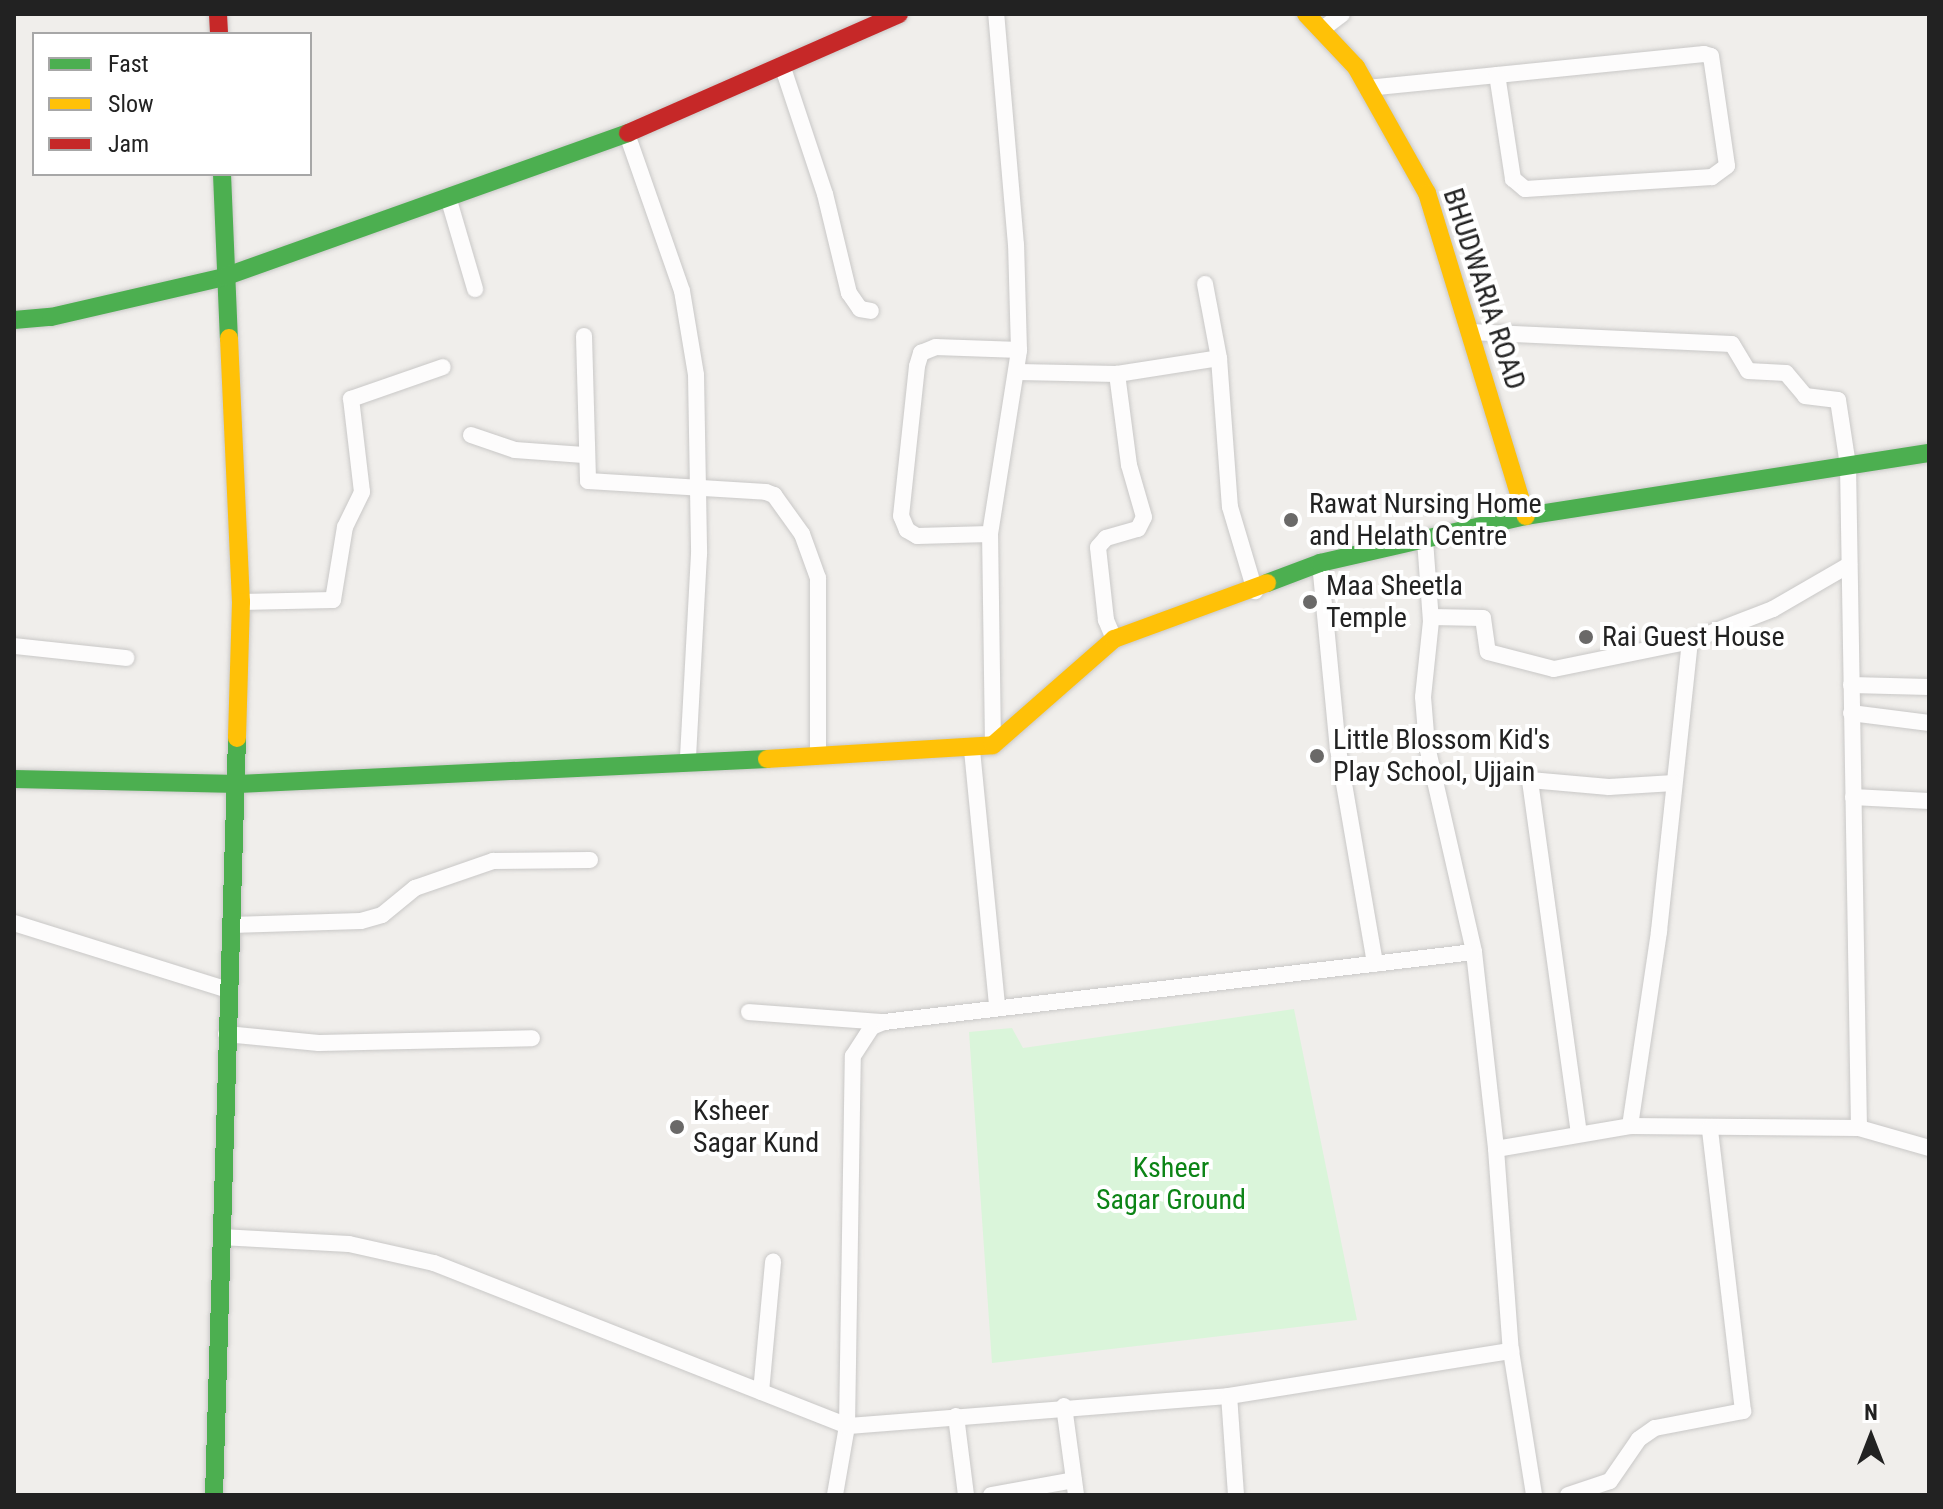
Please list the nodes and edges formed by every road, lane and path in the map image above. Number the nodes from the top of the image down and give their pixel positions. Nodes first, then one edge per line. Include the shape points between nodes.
1 (899, 14) edge
2 (996, 14) edge
3 (1306, 14) edge
4 (1342, 14) edge
5 (1321, 30) junction
6 (782, 65) junction
7 (1497, 75) junction
8 (1367, 88) junction
9 (627, 134) junction
10 (222, 176) edge
11 (448, 197) junction
12 (224, 277) junction
13 (1205, 284) dead end
14 (475, 289) dead end
15 (871, 311) dead end
16 (14, 320) edge
17 (1470, 332) junction
18 (584, 336) dead end
19 (1019, 350) junction
20 (1219, 358) junction
21 (443, 367) dead end
22 (1018, 372) junction
23 (1117, 374) junction
24 (471, 435) dead end
25 (1929, 453) edge
26 (584, 455) junction
27 (1848, 465) junction
28 (698, 488) junction
29 (1526, 516) junction
30 (990, 534) junction
31 (1425, 540) junction
32 (1320, 563) junction
33 (1849, 565) junction
34 (1255, 591) junction
35 (241, 602) junction
36 (1431, 617) junction
37 (1114, 639) junction
38 (1690, 641) junction
39 (14, 646) edge
40 (126, 658) dead end
41 (1851, 685) junction
42 (1929, 687) edge
43 (1851, 713) junction
44 (1929, 723) edge
45 (993, 745) junction
46 (972, 750) junction
47 (818, 755) junction
48 (688, 759) junction
49 (14, 779) edge
50 (1674, 783) junction
51 (238, 784) junction
52 (1853, 797) junction
53 (1929, 801) edge
54 (590, 860) dead end
55 (14, 923) edge
56 (231, 925) junction
57 (1474, 952) junction
58 (1375, 964) junction
59 (228, 990) junction
60 (997, 1006) junction
61 (749, 1012) dead end
62 (884, 1022) junction
63 (226, 1034) junction
64 (532, 1038) dead end
65 (1630, 1126) junction
66 (1710, 1128) junction
67 (1859, 1128) junction
68 (1579, 1134) junction
69 (1929, 1148) edge
70 (1496, 1149) junction
71 (221, 1237) junction
72 (773, 1262) dead end
73 (1511, 1351) junction
74 (761, 1392) junction
75 (1229, 1396) junction
76 (1064, 1406) junction
77 (956, 1416) junction
78 (847, 1426) junction
79 (1075, 1487) edge
80 (214, 1495) edge
81 (835, 1495) edge
82 (966, 1495) edge
83 (991, 1495) edge
84 (1236, 1495) edge
85 (1534, 1495) edge
86 (1568, 1495) edge

1 - 6 street
2 - 19 street via 1016,245
3 - 5 street, BHUDWARIA ROAD
4 - 5 street
5 - 8 street, BHUDWARIA ROAD
6 - 9 street
6 - 15 street via 825,194 849,293 860,309
7 - 7 street via 1513,179 1525,189 1712,177 1727,166 1711,56
7 - 8 street
8 - 17 street, BHUDWARIA ROAD via 1427,193
9 - 11 street
9 - 28 street via 682,291 696,375
10 - 12 street
11 - 12 street
11 - 14 street
12 - 16 street via 51,317
12 - 35 street
13 - 20 street
17 - 27 street via 1736,345 1748,371 1786,373 1805,396 1838,400
17 - 29 street, BHUDWARIA ROAD
18 - 26 street
19 - 22 street
19 - 30 street via 926,349 917,366 901,516 907,530 917,536
20 - 23 street
20 - 34 street via 1230,507
21 - 35 street via 351,399 362,492 345,527 333,600
22 - 23 street
22 - 30 street
23 - 37 street via 1129,465 1144,517 1138,529 1106,538 1098,547 1106,620
24 - 26 street via 515,450
25 - 27 street
26 - 28 street via 586,475 594,484
27 - 29 street
27 - 33 street
28 - 47 street via 774,495 809,547 818,578
28 - 48 street
29 - 31 street
30 - 45 street
31 - 32 street
31 - 36 street
32 - 34 street
32 - 58 street via 1338,749
33 - 38 street via 1773,609
33 - 41 street
34 - 37 street via 1185,610
35 - 51 street
36 - 38 street via 1483,618 1488,652 1554,669
36 - 57 street via 1423,697 1427,746
37 - 45 street
38 - 50 street
39 - 40 street
41 - 42 street
41 - 43 street
43 - 44 street
43 - 52 street
45 - 46 street
46 - 47 street
46 - 60 street
47 - 48 street
48 - 51 street
49 - 51 street
50 - 65 street
50 - 68 street via 1609,787 1530,780
51 - 56 street
52 - 53 street
52 - 67 street
54 - 56 street via 493,861 415,888 382,915 361,921
55 - 59 street
56 - 59 street
57 - 58 street
57 - 70 street
58 - 60 street
59 - 63 street
60 - 62 street
61 - 62 street
62 - 78 street via 872,1027 853,1056
63 - 64 street via 319,1043
63 - 71 street
65 - 66 street
65 - 68 street
66 - 67 street
66 - 86 street via 1743,1411 1655,1428 1639,1439 1610,1481
67 - 69 street
68 - 70 street
70 - 73 street
71 - 74 street via 349,1244 434,1263
71 - 80 street
72 - 74 street
73 - 75 street
73 - 85 street
74 - 78 street
75 - 76 street
75 - 84 street
76 - 77 street
76 - 79 street
77 - 78 street
77 - 82 street
78 - 81 street
79 - 83 street

